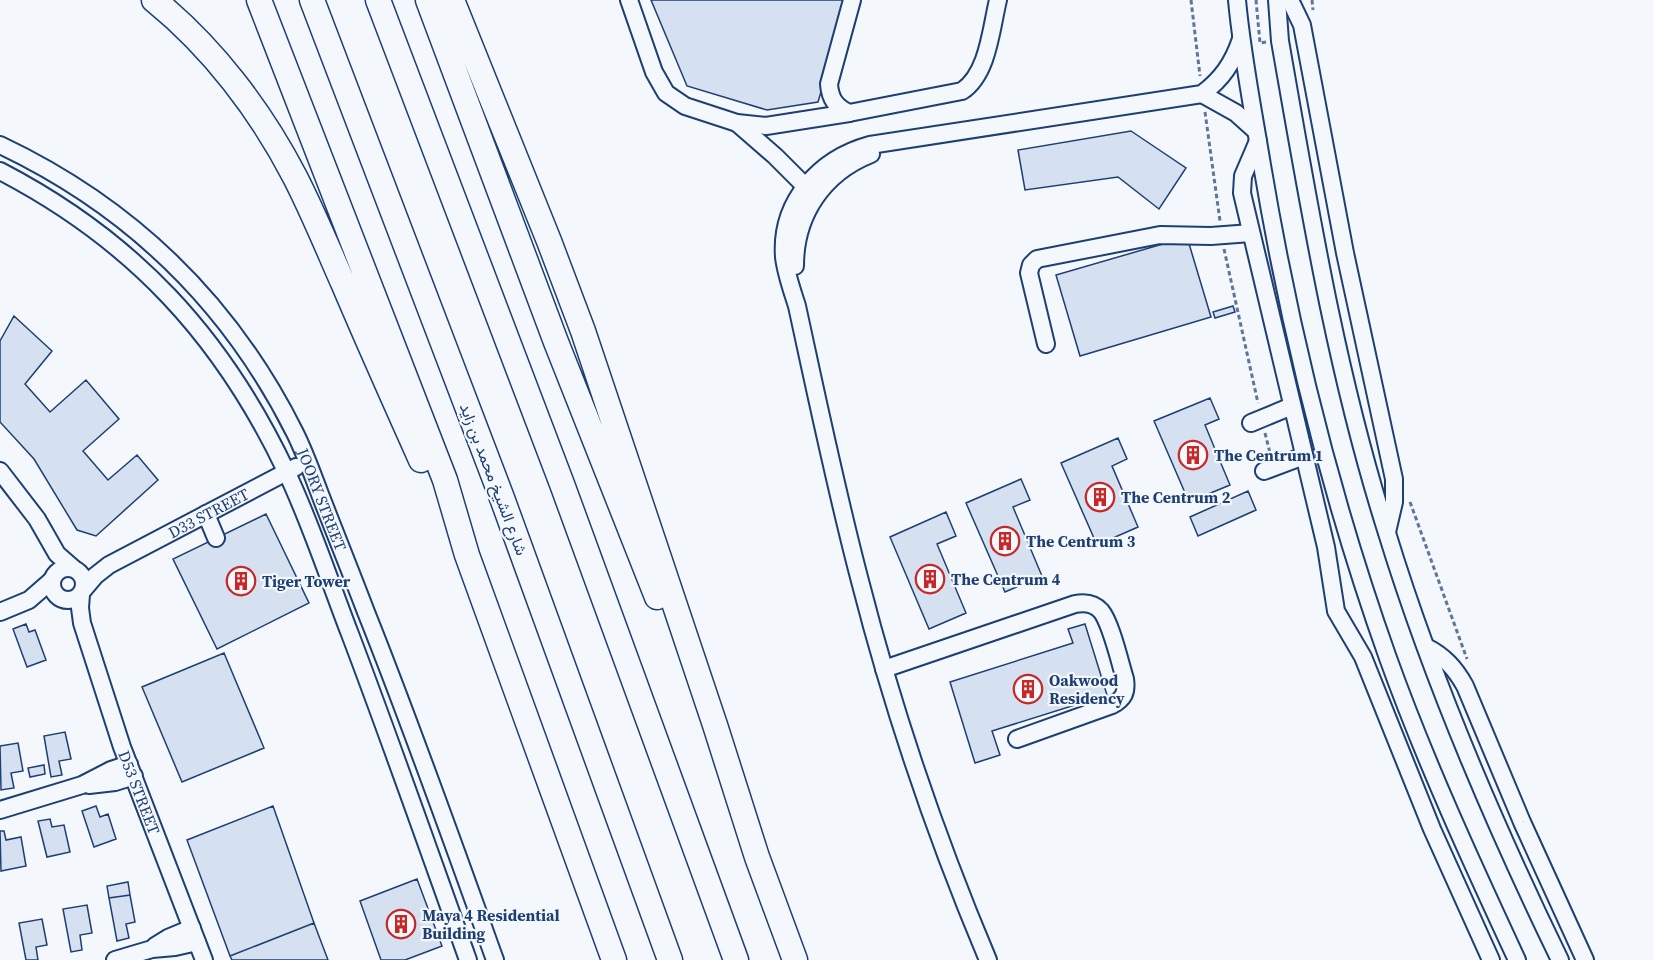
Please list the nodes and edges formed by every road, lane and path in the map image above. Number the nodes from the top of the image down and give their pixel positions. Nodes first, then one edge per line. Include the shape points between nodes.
1 (154, 0) edge
2 (259, 0) edge
3 (312, 0) edge
4 (378, 0) edge
5 (428, 0) edge
6 (452, 0) edge
7 (461, 0) edge
8 (629, 0) edge
9 (852, 0) edge
10 (998, 0) edge
11 (1237, 0) edge
12 (1256, 0) edge
13 (1277, 0) edge
14 (1290, 0) edge
15 (1312, 0) edge
16 (1313, 12) dead end
17 (1241, 39) junction
18 (1280, 41) junction
19 (471, 49) junction
20 (1202, 94) junction
21 (849, 113) junction
22 (736, 123) junction
23 (766, 126) junction
24 (1257, 136) junction
25 (905, 141) junction
26 (0, 145) edge
27 (0, 171) edge
28 (809, 181) junction
29 (1251, 233) junction
30 (797, 306) junction
31 (1046, 344) dead end
32 (1292, 406) junction
33 (1251, 423) dead end
34 (1304, 456) junction
35 (307, 462) junction
36 (0, 471) edge
37 (1264, 471) dead end
38 (287, 472) junction
39 (1409, 499) dead end
40 (206, 514) junction
41 (1386, 533) junction
42 (216, 538) dead end
43 (53, 548) junction
44 (466, 555) junction
45 (109, 565) junction
46 (75, 569) junction
47 (53, 578) junction
48 (83, 591) junction
49 (61, 599) junction
50 (29, 600) junction
51 (0, 612) edge
52 (82, 623) junction
53 (1426, 647) junction
54 (1468, 663) dead end
55 (884, 669) junction
56 (715, 725) junction
57 (1017, 739) dead end
58 (131, 770) junction
59 (0, 810) edge
60 (194, 935) junction
61 (115, 960) edge
62 (204, 960) edge
63 (468, 960) edge
64 (495, 960) edge
65 (614, 960) edge
66 (670, 960) edge
67 (736, 960) edge
68 (795, 960) edge
69 (988, 960) edge
70 (1491, 960) edge
71 (1517, 960) edge
72 (1560, 960) edge
73 (1585, 960) edge

1 - 44 highway via 220,66 279,148 310,208
2 - 44 highway via 445,480
3 - 66 highway, شارع الشيخ محمد بن زايد via 502,498
4 - 67 highway via 566,495
5 - 56 highway via 646,572
6 - 19 highway
7 - 19 highway
8 - 22 street via 654,72 666,93 685,106
9 - 21 street via 829,84 833,102
10 - 21 street via 981,69 970,86 953,94
11 - 17 street
12 - 18 path via 1260,43
13 - 18 street
14 - 41 street via 1302,25 1345,253 1394,479 1394,502
15 - 16 path
17 - 20 street via 1231,65
17 - 24 street
18 - 41 street via 1324,286
19 - 56 highway via 583,332
20 - 24 street via 1236,112
20 - 25 street
21 - 23 street
22 - 23 street
22 - 28 street
23 - 28 street via 766,137
24 - 29 street via 1242,184
24 - 71 street via 1292,318 1351,547 1414,726
25 - 28 street via 851,151 833,159
25 - 30 street via 840,170 811,203 796,245
26 - 35 street, JOORY STREET via 102,203 169,258 253,359 276,396
27 - 38 street, JOORY STREET via 99,232 165,291 195,324 247,396
28 - 30 street via 792,208 784,244
29 - 31 street via 1160,235 1037,259 1029,273
29 - 32 street
30 - 55 street via 838,493
32 - 33 street
32 - 34 street
34 - 37 street
34 - 70 street via 1326,547 1336,611 1363,657 1432,829
35 - 38 street, D33 STREET
35 - 64 street, JOORY STREET via 414,732
36 - 43 street via 37,519
38 - 40 street, D33 STREET
38 - 63 street, JOORY STREET
39 - 54 path
40 - 42 street
40 - 45 street, D33 STREET
41 - 53 street
43 - 46 street
43 - 47 street
44 - 65 highway
45 - 46 street, D33 STREET
45 - 48 street, D33 STREET
46 - 47 street via 62,568
46 - 48 street via 84,580
47 - 49 street via 52,588
47 - 50 street
48 - 49 street via 75,599
48 - 52 street, D53 STREET
49 - 50 street
49 - 52 street, D53 STREET
50 - 51 street
52 - 58 street, D53 STREET
53 - 72 street via 1474,773
53 - 73 street via 1445,659 1460,676
55 - 57 street via 1075,604 1090,603 1106,618 1127,687 1125,695 1120,702
55 - 69 street via 940,839
56 - 68 highway
58 - 59 street via 111,770 82,785
58 - 60 street, D53 STREET
60 - 61 street via 168,938 152,949
60 - 62 street, D53 STREET

